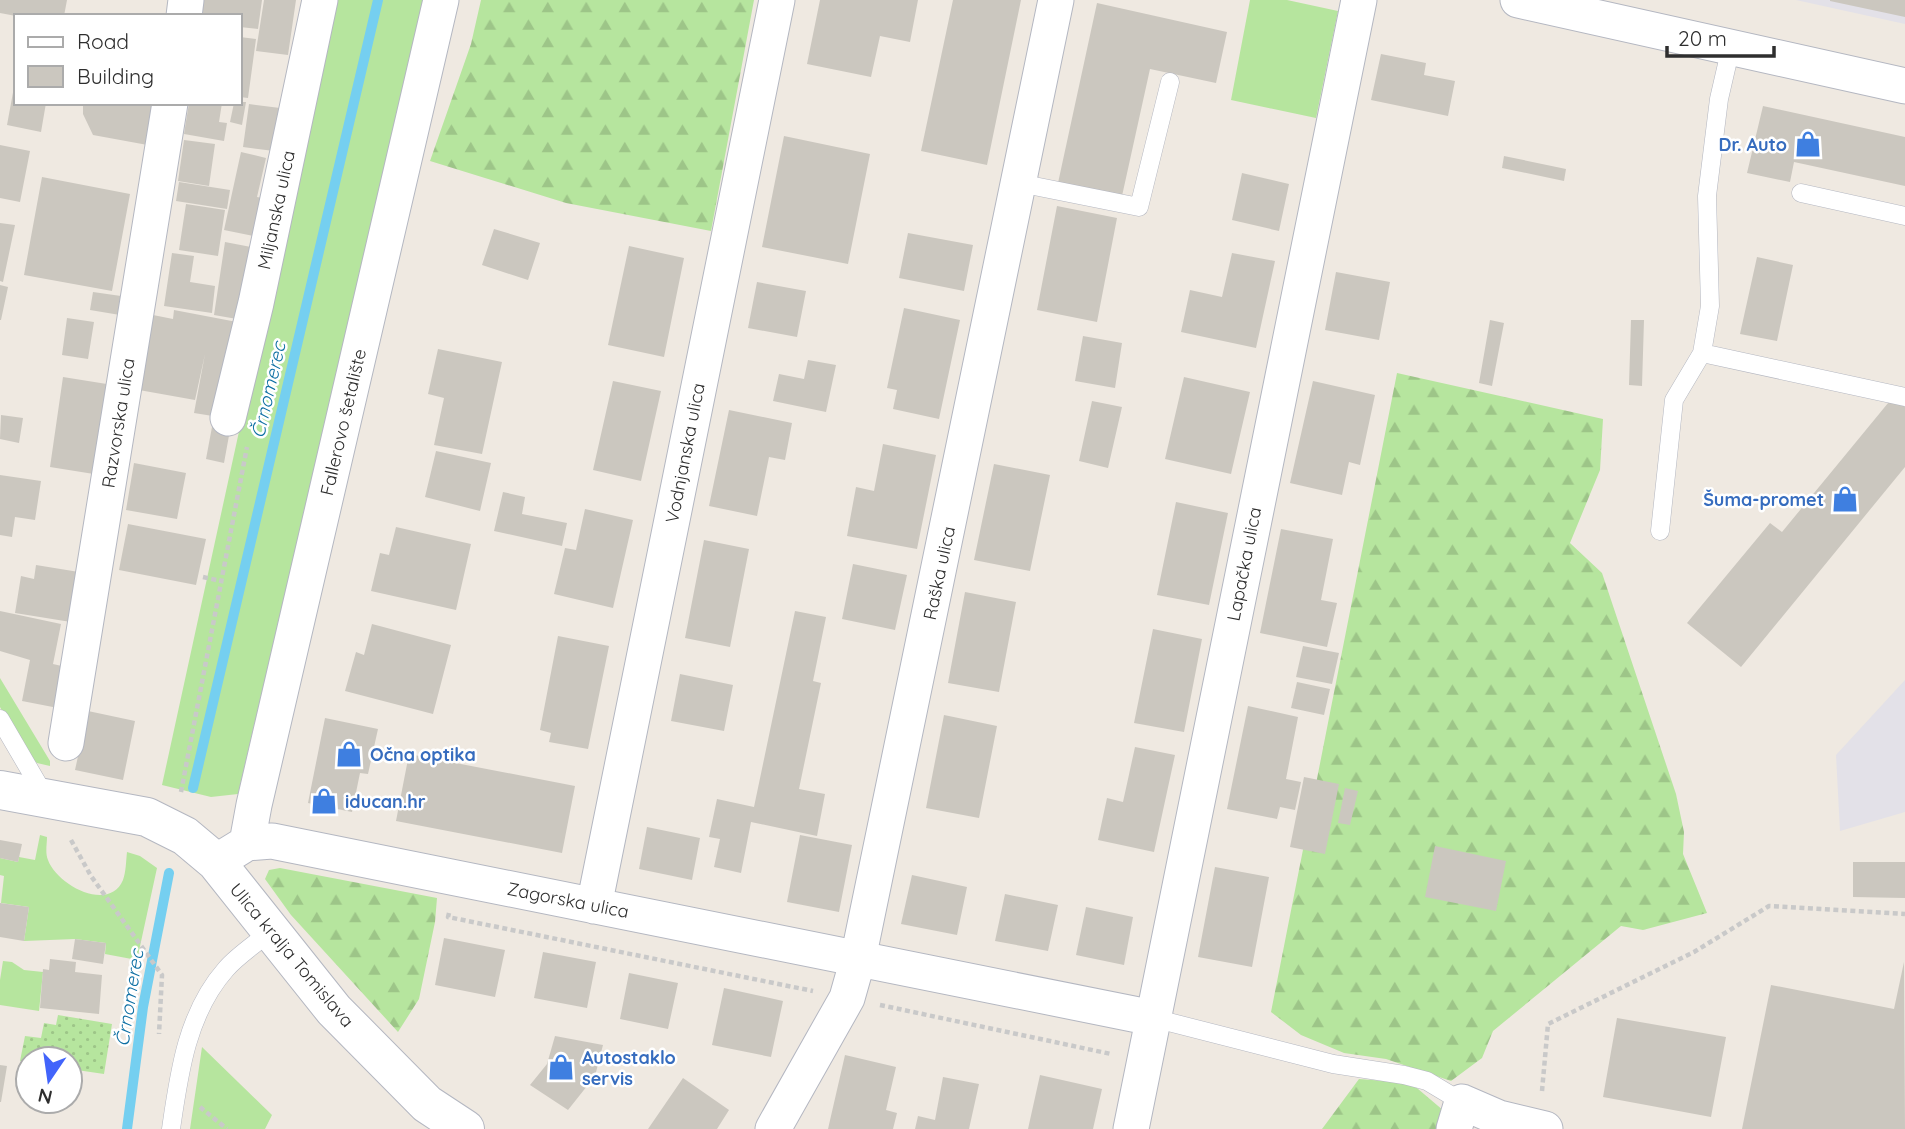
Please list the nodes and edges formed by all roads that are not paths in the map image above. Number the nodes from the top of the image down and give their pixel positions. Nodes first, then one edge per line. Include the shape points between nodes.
1 (320, 0) edge
2 (441, 0) edge
3 (777, 0) edge
4 (1056, 0) edge
5 (1359, 0) edge
6 (1518, 0) edge
7 (1731, 47) junction
8 (1170, 82) dead end
9 (1905, 86) edge
10 (170, 105) edge
11 (1019, 183) junction
12 (1801, 193) dead end
13 (1905, 216) edge
14 (1702, 353) junction
15 (1905, 397) edge
16 (228, 418) dead end
17 (1660, 531) dead end
18 (0, 719) edge
19 (66, 743) dead end
20 (0, 790) edge
21 (47, 799) junction
22 (232, 853) junction
23 (594, 906) junction
24 (271, 931) junction
25 (858, 959) junction
26 (1153, 1018) junction
27 (1458, 1115) edge
28 (171, 1129) edge
29 (465, 1129) edge
30 (773, 1129) edge
31 (1131, 1129) edge
32 (1545, 1129) edge

1 - 16 street, Miljanska ulica
2 - 22 street, Fallerovo šetalište via 257,792
3 - 23 street, Vodnjanska ulica
4 - 11 street, Raška ulica
5 - 26 street, Lapačka ulica
6 - 7 street
7 - 9 street
7 - 14 lane via 1719,99 1707,196 1710,306
8 - 11 lane via 1139,207
10 - 19 street, Razvorska ulica
11 - 25 street, Raška ulica
12 - 13 lane
14 - 15 lane
14 - 17 lane via 1674,400
18 - 21 lane
20 - 21 street
21 - 22 street via 147,817
22 - 23 street, Zagorska ulica via 272,841
22 - 24 street, Ulica kralja Tomislava
23 - 25 street, Zagorska ulica
24 - 28 lane via 226,968 203,1003 181,1057
24 - 29 street, Ulica kralja Tomislava via 334,1010 428,1104
25 - 26 street, Zagorska ulica
25 - 30 street, Raška ulica via 847,998
26 - 27 lane via 1333,1064 1427,1081
26 - 31 street, Lapačka ulica
27 - 32 street via 1499,1118

